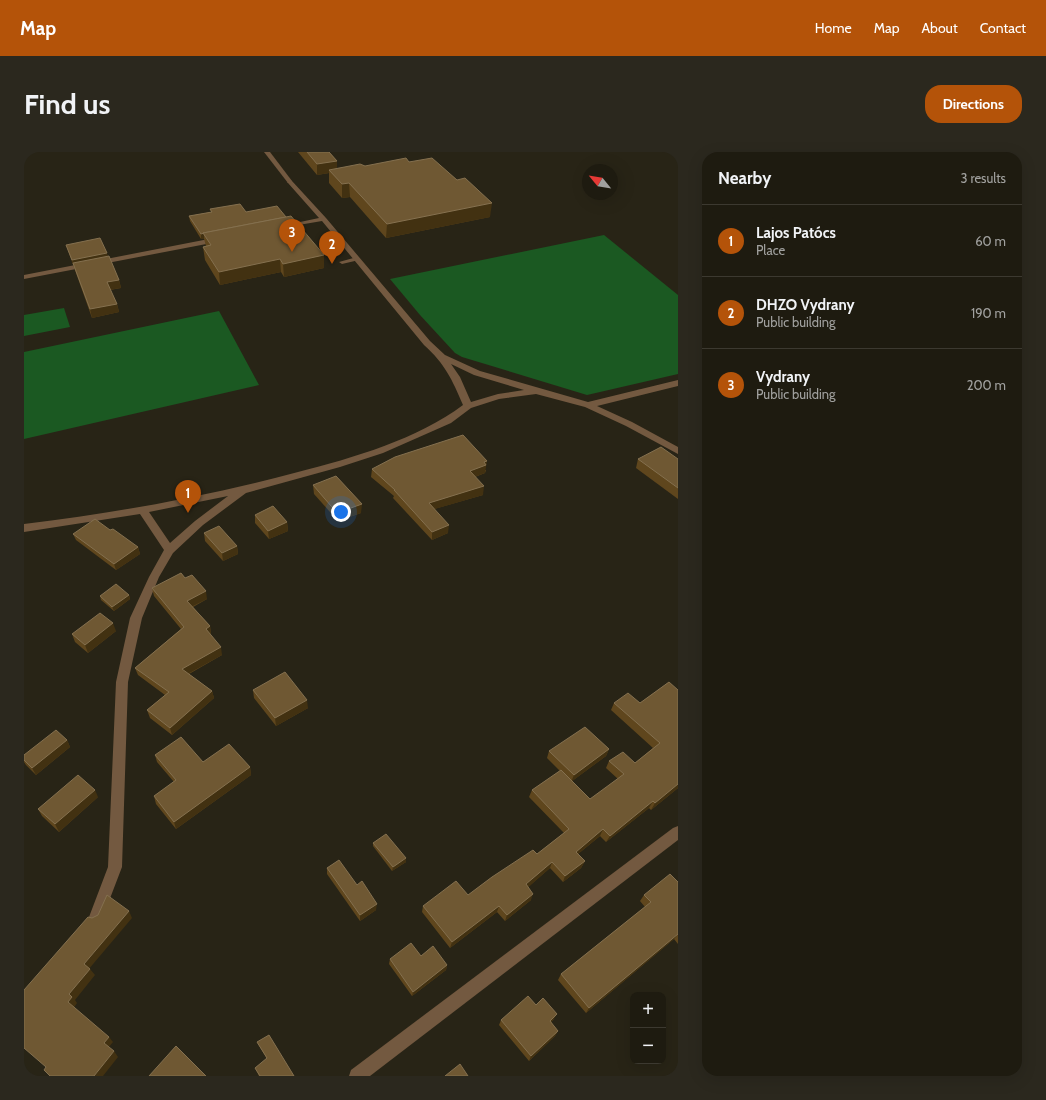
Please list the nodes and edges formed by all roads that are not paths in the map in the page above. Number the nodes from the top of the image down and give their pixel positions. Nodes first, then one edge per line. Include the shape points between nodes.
1 (267, 152) edge
2 (290, 182) joint
3 (324, 219) junction
4 (278, 228) edge
5 (224, 238) edge
6 (357, 259) junction
7 (342, 262) dead end
8 (24, 277) edge
9 (442, 357) junction
10 (678, 383) edge
11 (536, 392) junction
12 (588, 405) junction
13 (468, 406) junction
14 (678, 452) edge
15 (244, 490) junction
16 (143, 510) junction
17 (24, 528) edge
18 (169, 550) junction
19 (678, 832) edge
20 (96, 916) edge
21 (357, 1076) edge

1 - 2 lane
2 - 3 street
3 - 4 street
3 - 6 street
5 - 8 street
6 - 7 lane
6 - 9 street via 427,343
9 - 11 street via 478,373
9 - 13 street via 456,377
10 - 12 street
11 - 12 street
11 - 13 street via 498,397
12 - 14 street via 629,424
13 - 15 street via 448,421 380,451
15 - 16 street
15 - 18 street via 199,523
16 - 17 street
16 - 18 street
18 - 20 street via 136,618 122,682 115,867
19 - 21 street

